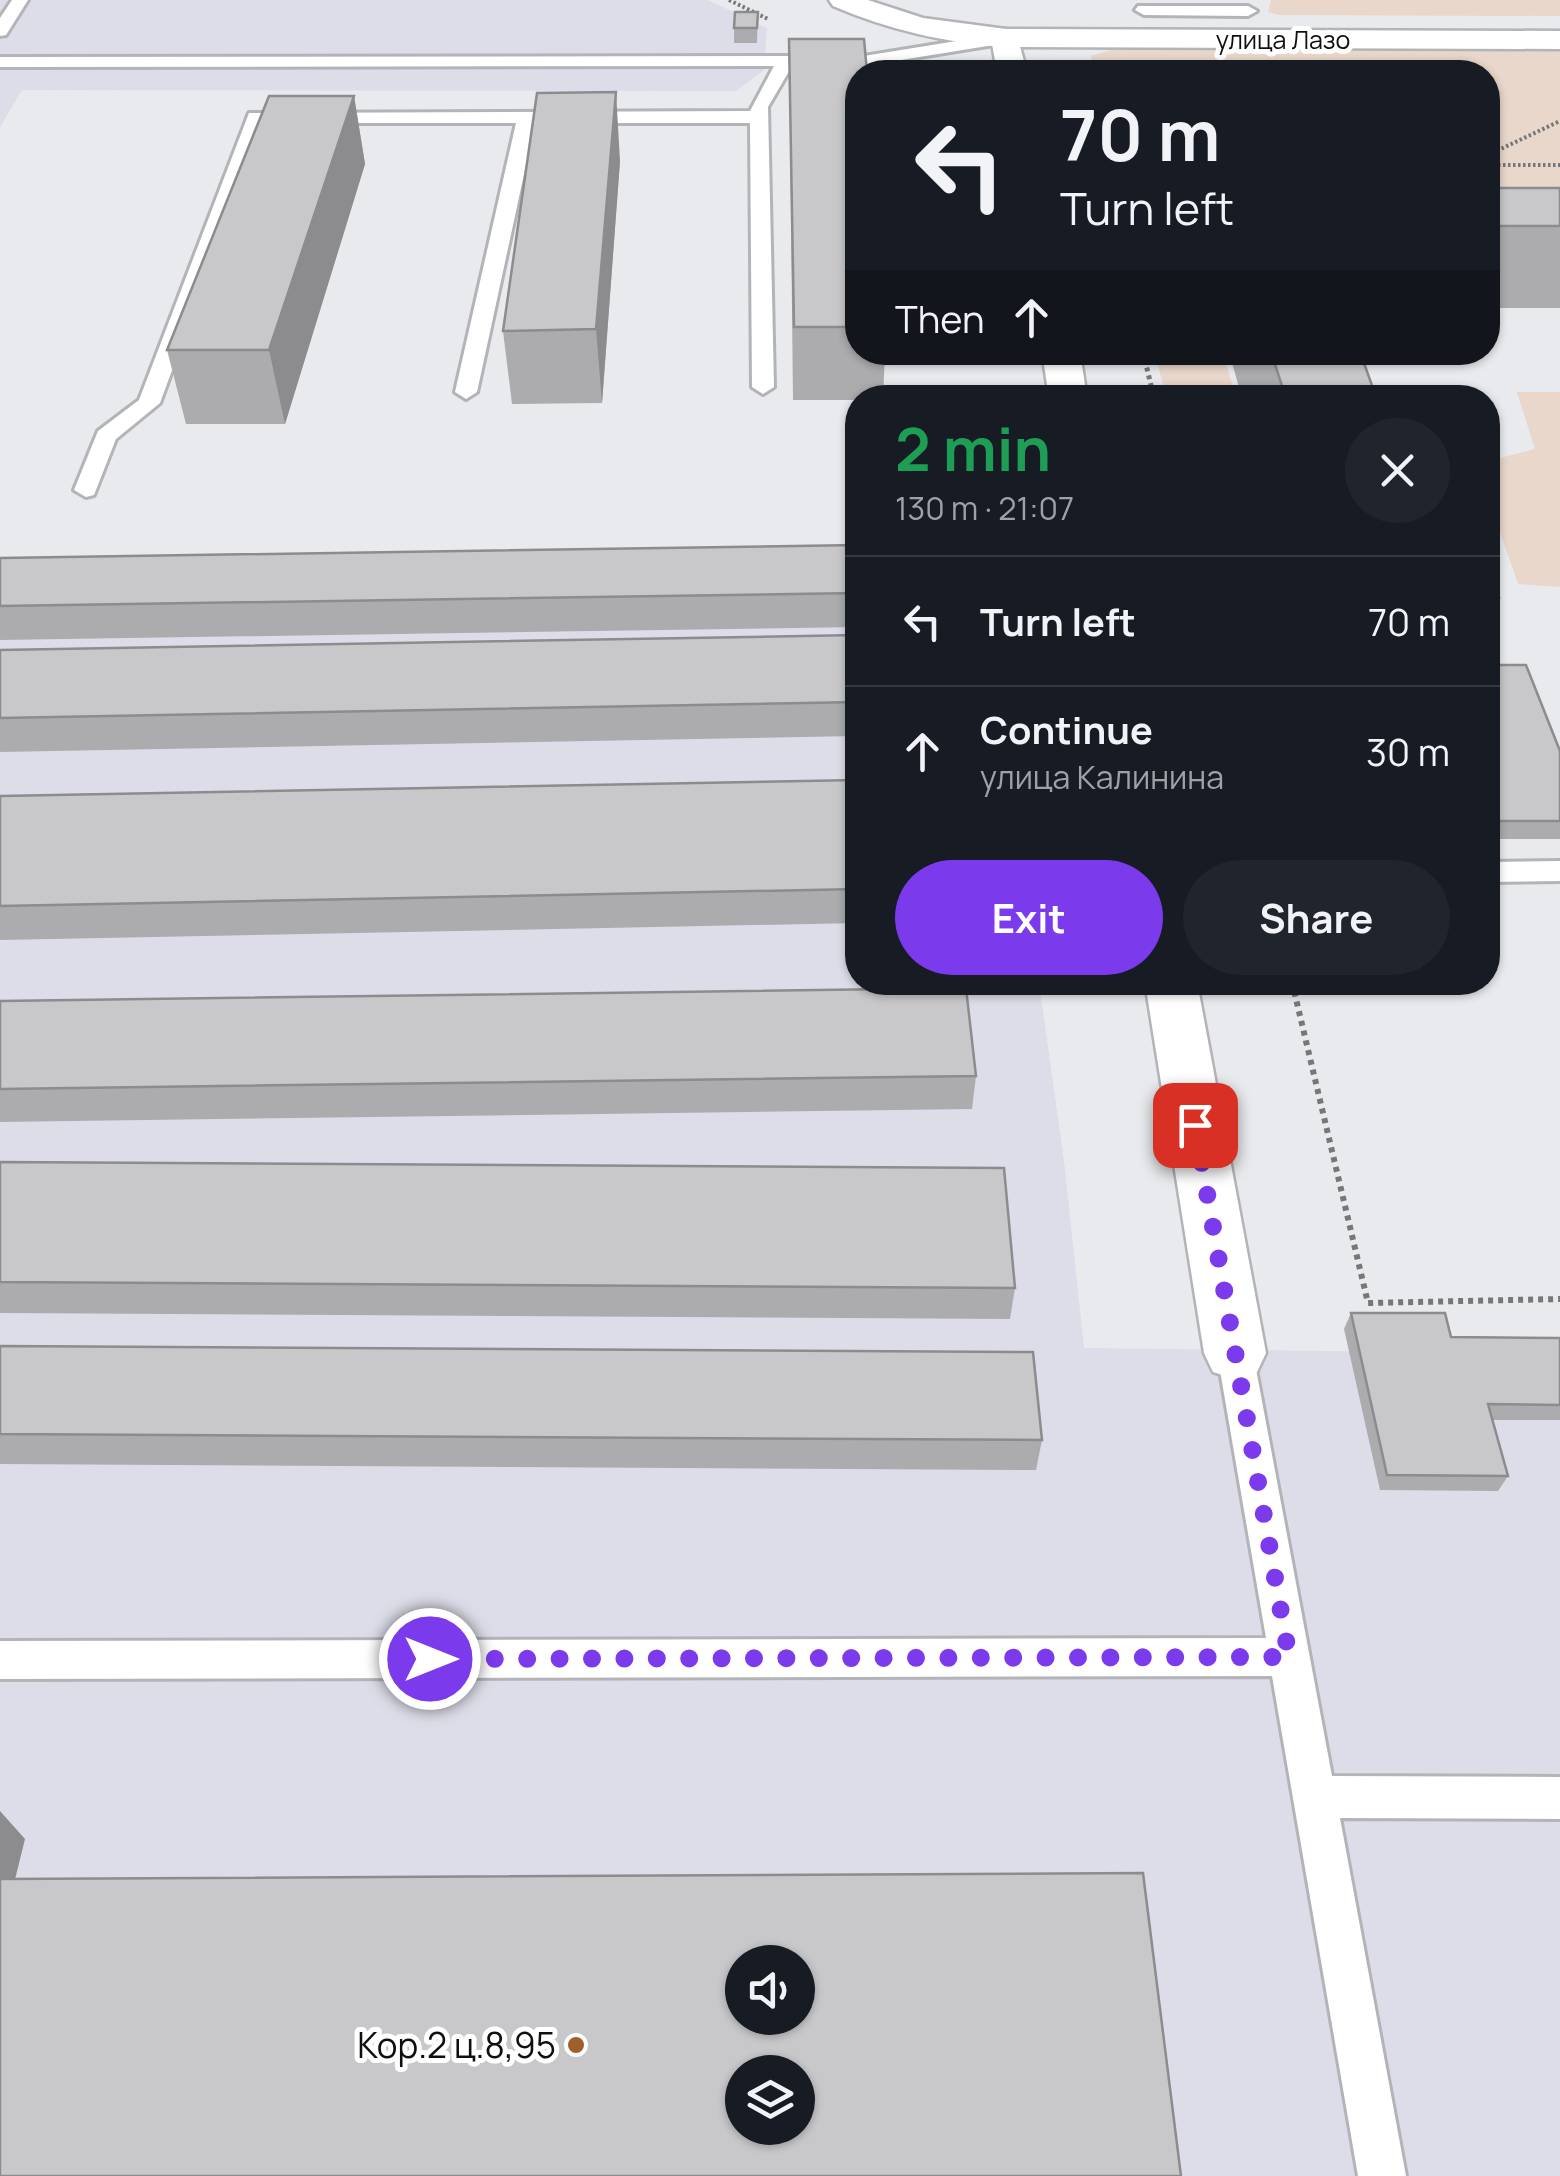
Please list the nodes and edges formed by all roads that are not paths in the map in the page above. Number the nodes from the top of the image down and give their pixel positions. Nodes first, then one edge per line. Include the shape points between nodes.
1 (20, 0) edge
2 (843, 0) edge
3 (1250, 5) edge
4 (1144, 10) dead end
5 (1004, 25) junction
6 (0, 32) edge
7 (1261, 39) junction
8 (1560, 40) edge
9 (868, 60) edge
10 (1010, 60) edge
11 (786, 61) junction
12 (845, 61) edge
13 (0, 62) edge
14 (759, 116) junction
15 (527, 117) junction
16 (763, 388) dead end
17 (466, 392) dead end
18 (86, 490) dead end
19 (1560, 871) edge
20 (1500, 872) edge
21 (1172, 995) edge
22 (1235, 1353) joint
23 (1289, 1657) junction
24 (0, 1660) edge
25 (1314, 1798) junction
26 (1560, 1798) edge
27 (1382, 2176) edge

1 - 6 lane
2 - 5 street, улица Лазо via 931,30
3 - 4 lane
3 - 7 lane
5 - 7 street, улица Лазо
5 - 9 lane
5 - 10 street
7 - 8 street, улица Лазо
11 - 12 lane
11 - 13 lane
11 - 14 lane
14 - 15 lane
14 - 16 lane
15 - 17 lane
15 - 18 lane via 256,117 149,403 106,436
19 - 20 lane
21 - 22 street
22 - 23 lane
23 - 24 lane
23 - 25 lane
25 - 26 lane
25 - 27 lane

